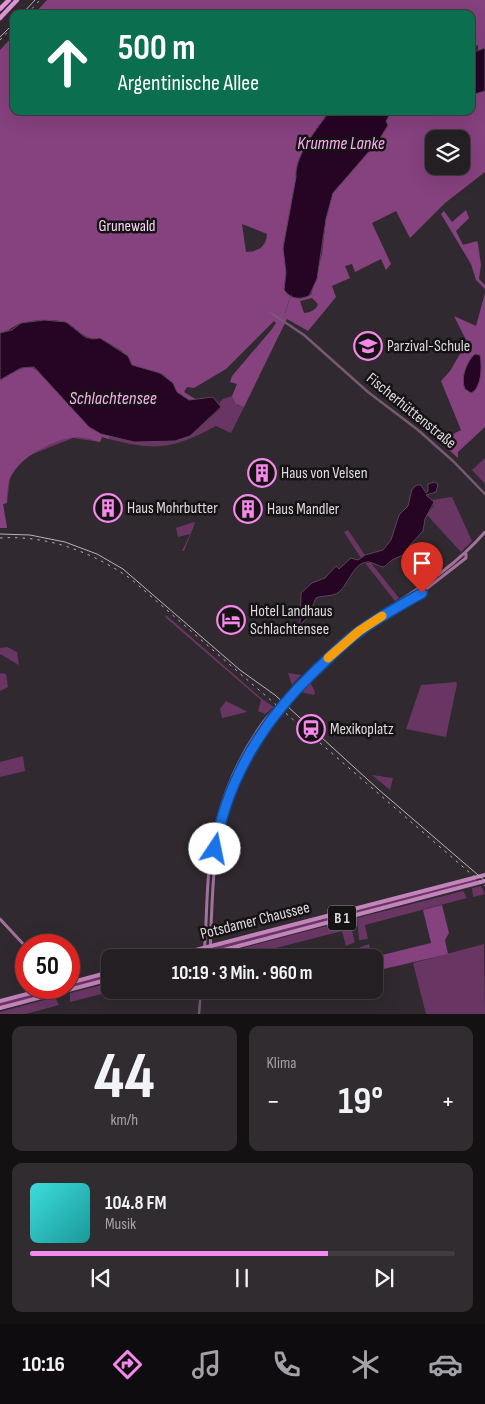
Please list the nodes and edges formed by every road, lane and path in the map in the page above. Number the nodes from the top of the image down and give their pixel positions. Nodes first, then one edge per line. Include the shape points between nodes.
1 (9, 0) edge
2 (17, 0) edge
3 (0, 9) edge
4 (0, 18) edge
5 (271, 313) dead end
6 (485, 494) edge
7 (485, 532) edge
8 (466, 553) junction
9 (307, 676) junction
10 (277, 710) junction
11 (485, 874) edge
12 (485, 881) edge
13 (0, 919) edge
14 (15, 935) edge
15 (210, 945) junction
16 (205, 946) junction
17 (195, 949) edge
18 (204, 949) edge
19 (210, 949) edge
20 (232, 949) edge
21 (101, 974) edge
22 (80, 980) edge
23 (101, 981) edge
24 (80, 985) edge
25 (15, 997) edge
26 (29, 999) edge
27 (202, 999) edge
28 (0, 1001) edge
29 (0, 1008) edge
30 (199, 1014) edge

1 - 3 highway
2 - 4 highway
5 - 6 street, Fischerhüttenstraße via 304,335 368,392 422,433
7 - 8 main road
8 - 9 main road via 420,590 342,640
8 - 9 main road via 466,558 422,593 359,631
9 - 10 main road
10 - 15 main road via 242,765 222,815 213,866
10 - 16 main road via 264,722 243,756 218,817 209,862
11 - 15 main road, Potsdamer Chaussee / B 1
12 - 20 main road, Potsdamer Chaussee / B 1
13 - 14 main road
15 - 16 main road, Potsdamer Chaussee / B 1
15 - 19 main road
16 - 17 main road, Potsdamer Chaussee / B 1
16 - 18 main road
21 - 22 main road
23 - 24 main road
25 - 28 main road
26 - 29 main road
27 - 30 street

